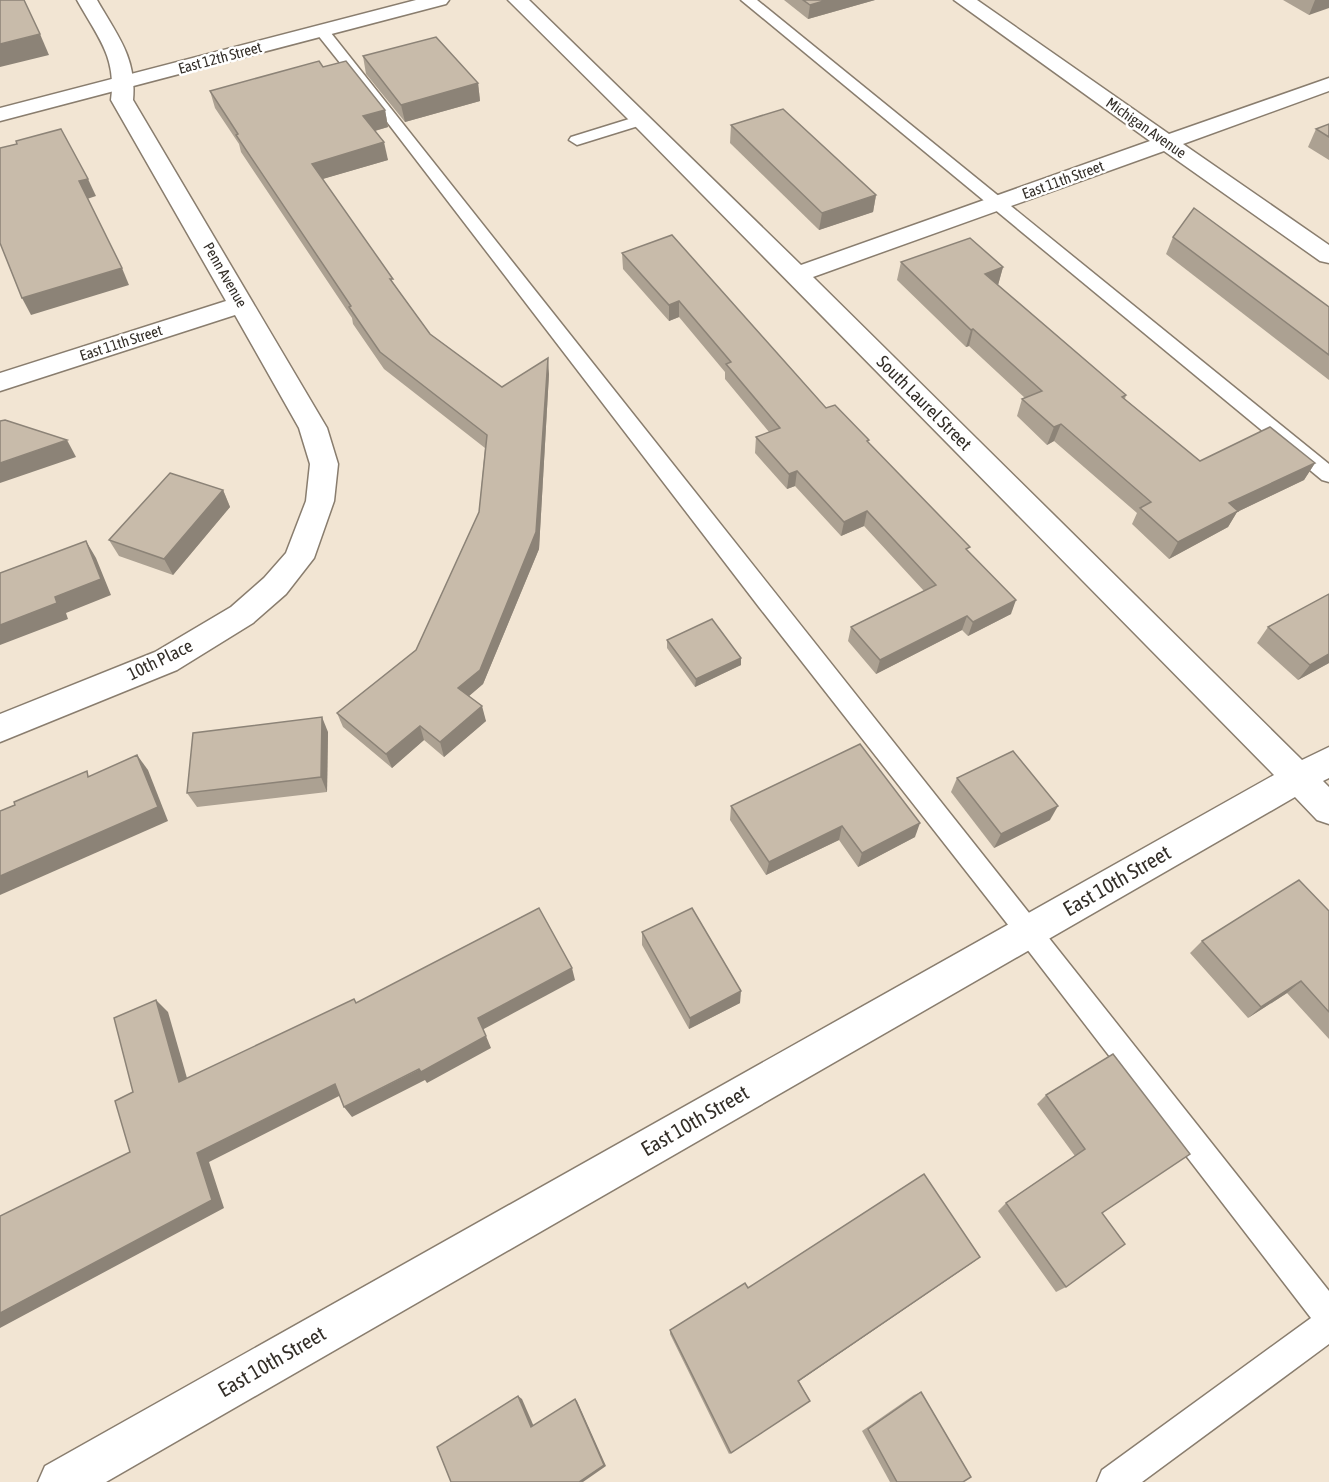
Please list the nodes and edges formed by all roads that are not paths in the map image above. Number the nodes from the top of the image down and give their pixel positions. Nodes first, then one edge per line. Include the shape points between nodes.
1 (87, 0) edge
2 (439, 0) edge
3 (518, 0) edge
4 (748, 0) edge
5 (964, 0) edge
6 (322, 31) junction
7 (124, 83) junction
8 (1329, 84) edge
9 (0, 115) edge
10 (642, 120) junction
11 (577, 140) dead end
12 (1168, 143) junction
13 (998, 204) junction
14 (1329, 256) edge
15 (796, 275) junction
16 (242, 304) junction
17 (0, 382) edge
18 (1329, 475) edge
19 (299, 558) joint
20 (0, 728) edge
21 (1314, 769) edge
22 (1329, 809) edge
23 (1029, 931) junction
24 (1329, 1316) edge
25 (1329, 1324) edge
26 (61, 1482) edge
27 (1114, 1482) edge

1 - 7 street, Penn Avenue via 120,58
2 - 6 street, East 12th Street
3 - 10 street, South Laurel Street
4 - 13 lane
5 - 12 street, Michigan Avenue
6 - 7 street, East 12th Street
6 - 23 lane
7 - 9 street, East 12th Street
7 - 16 street, Penn Avenue via 122,100
8 - 12 street, East 11th Street
10 - 11 lane
10 - 15 street, South Laurel Street
12 - 13 street, East 11th Street
12 - 14 street, Michigan Avenue
13 - 15 street, East 11th Street
13 - 18 lane
15 - 21 street, South Laurel Street
16 - 17 street, East 11th Street
16 - 19 street, Penn Avenue via 313,428 324,464 320,501
19 - 20 street, 10th Place via 242,615 166,661
21 - 22 street, South Laurel Street
21 - 23 street, East 10th Street
23 - 24 lane
23 - 26 street, East 10th Street
25 - 27 lane

